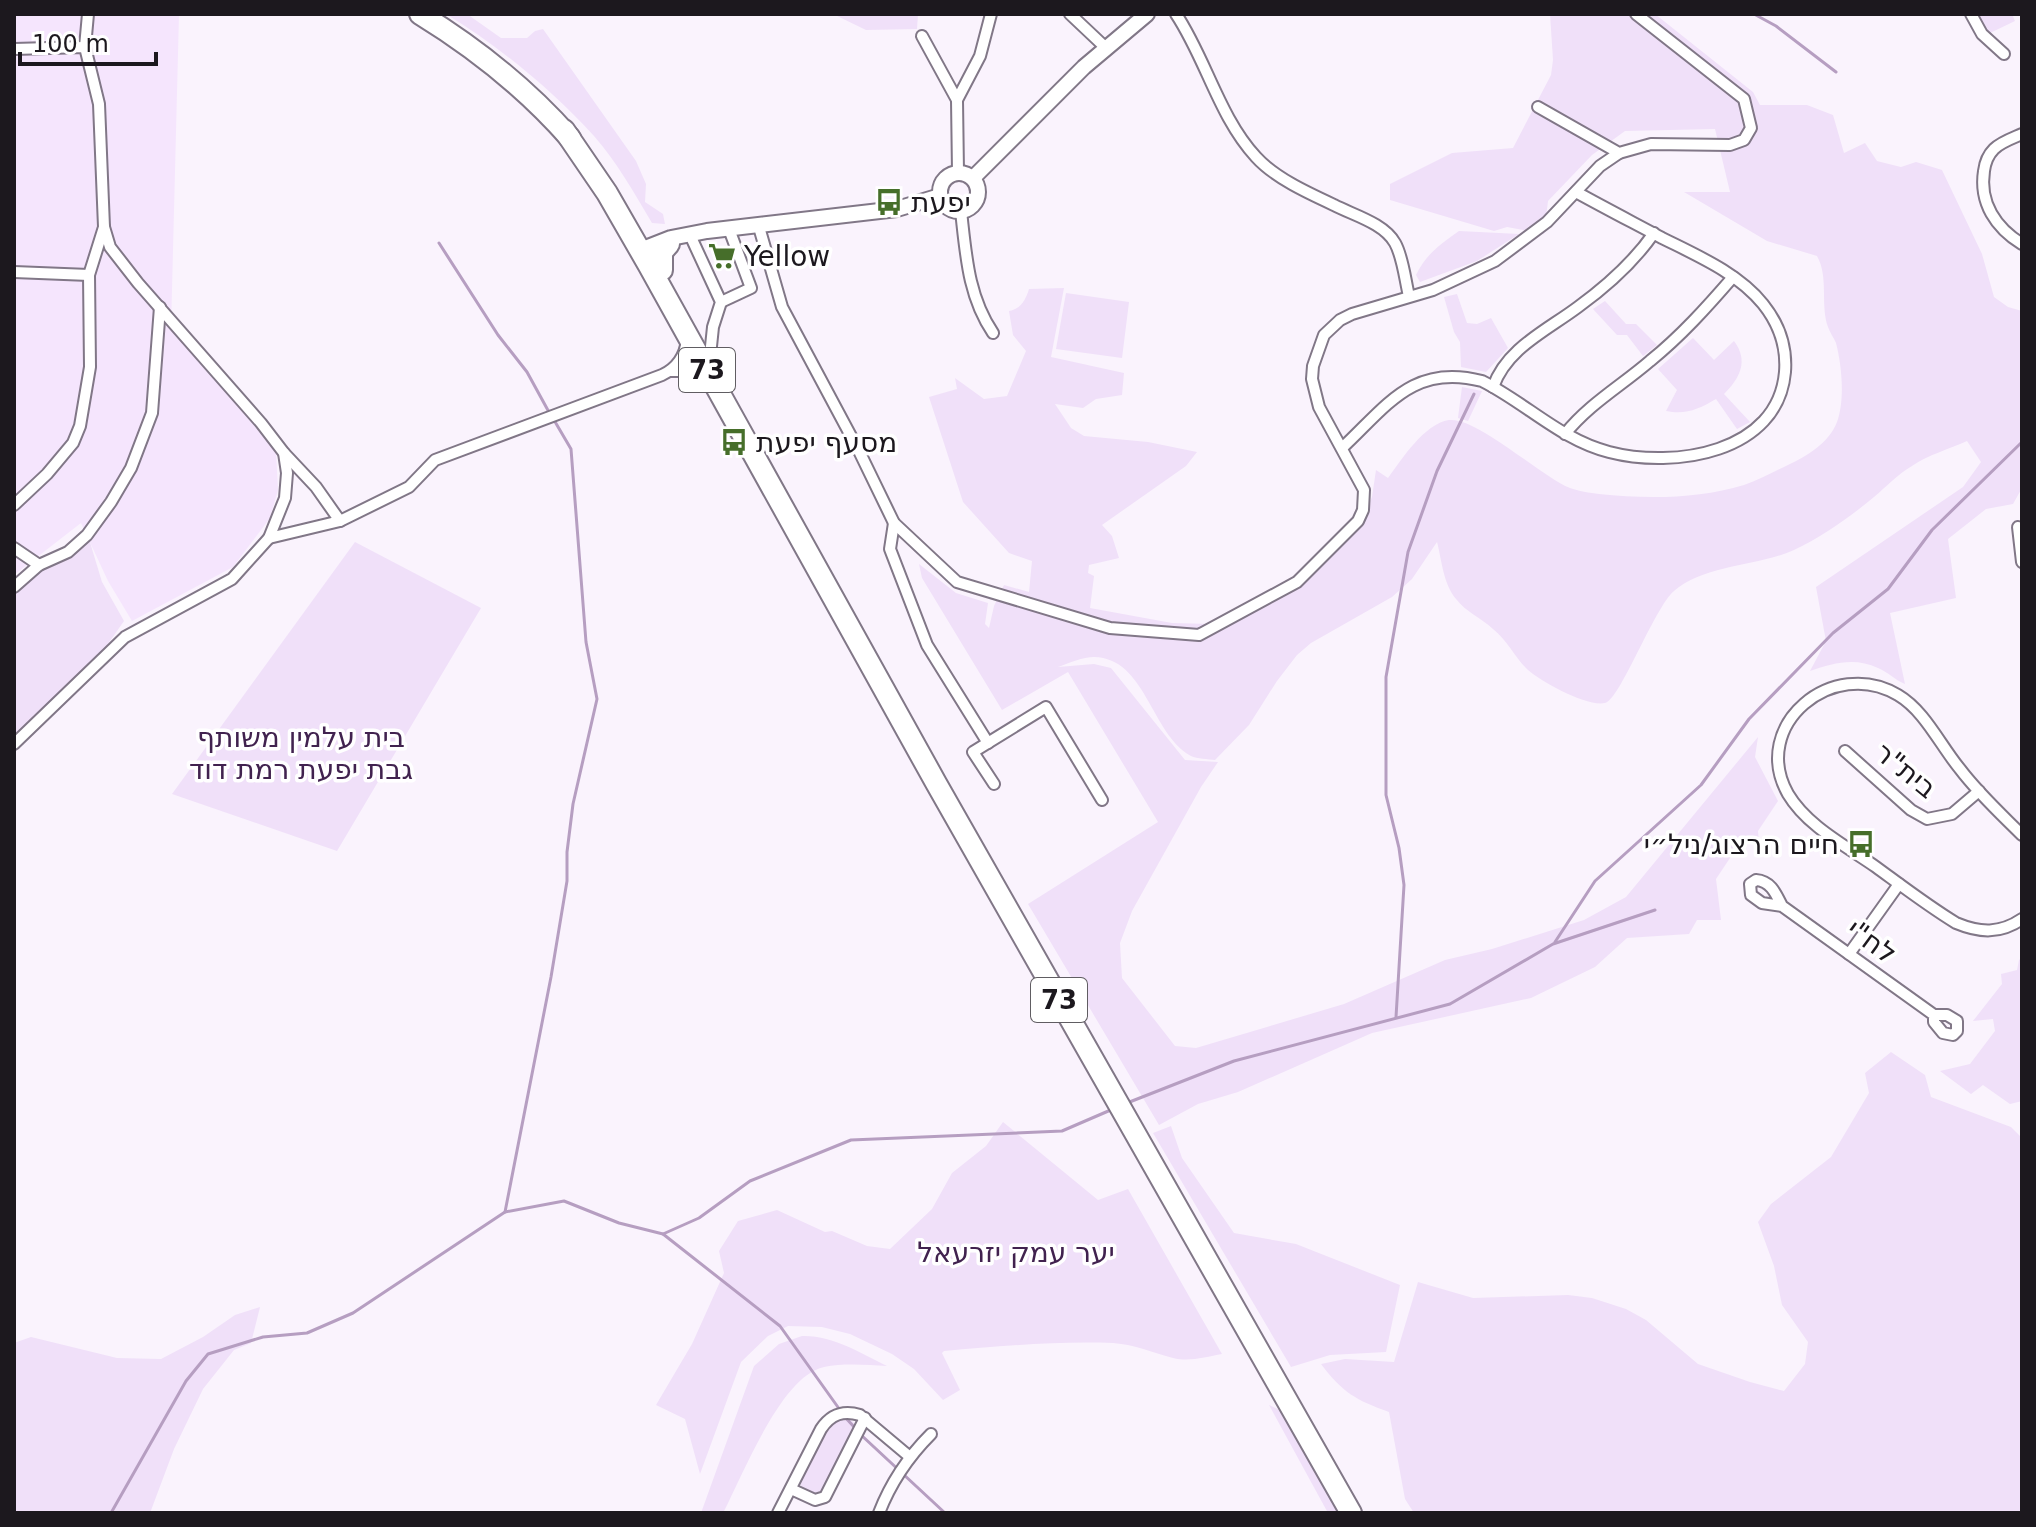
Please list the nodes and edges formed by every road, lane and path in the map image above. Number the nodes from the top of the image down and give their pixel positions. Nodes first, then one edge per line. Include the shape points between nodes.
1 (88, 14) edge
2 (420, 14) edge
3 (991, 14) edge
4 (1070, 14) edge
5 (1147, 14) edge
6 (1176, 14) edge
7 (1636, 14) edge
8 (1971, 14) edge
9 (922, 36) dead end
10 (85, 47) junction
11 (1106, 48) junction
12 (14, 49) edge
13 (2004, 54) dead end
14 (957, 100) junction
15 (1538, 107) dead end
16 (2022, 134) edge
17 (1619, 153) junction
18 (958, 172) junction
19 (973, 178) junction
20 (1576, 192) junction
21 (940, 196) junction
22 (961, 211) junction
23 (104, 227) junction
24 (759, 227) junction
25 (729, 229) junction
26 (1654, 233) junction
27 (690, 235) junction
28 (2022, 244) edge
29 (654, 249) junction
30 (14, 272) edge
31 (89, 275) junction
32 (1733, 277) junction
33 (1409, 296) junction
34 (721, 302) junction
35 (160, 307) junction
36 (993, 333) dead end
37 (687, 334) junction
38 (710, 356) junction
39 (670, 371) junction
40 (712, 379) junction
41 (1493, 387) junction
42 (1565, 434) junction
43 (1342, 448) junction
44 (284, 453) junction
45 (773, 485) junction
46 (14, 505) edge
47 (340, 521) junction
48 (894, 523) junction
49 (2018, 527) dead end
50 (269, 538) junction
51 (14, 548) edge
52 (2022, 562) edge
53 (39, 565) junction
54 (14, 587) edge
55 (988, 743) junction
56 (14, 744) edge
57 (1845, 751) dead end
58 (994, 784) dead end
59 (1979, 791) junction
60 (1102, 800) dead end
61 (2022, 835) edge
62 (1899, 884) junction
63 (1782, 906) dead end
64 (2022, 919) edge
65 (1849, 954) junction
66 (1934, 1015) dead end
67 (865, 1418) junction
68 (931, 1434) dead end
69 (910, 1457) junction
70 (791, 1489) junction
71 (778, 1513) edge
72 (879, 1513) edge
73 (1351, 1513) edge

1 - 10 street
2 - 29 highway, 73 via 482,55 538,102
3 - 14 street via 980,56
4 - 11 street
5 - 11 street
6 - 33 street via 1255,157 1335,206 1369,219 1395,242
7 - 17 street via 1744,99 1751,128 1744,140 1730,145 1668,143
8 - 13 street via 1982,34
9 - 14 street
10 - 12 street
10 - 23 street via 99,104
11 - 19 street
14 - 18 street
15 - 17 street
16 - 28 street via 1994,149 1982,186 1997,222
17 - 20 street
18 - 19 street
18 - 21 street via 946,177
19 - 22 street via 976,201
20 - 26 street
20 - 33 street via 1547,222 1495,261
21 - 22 street via 945,206
21 - 24 street via 897,209
22 - 36 street via 968,276
23 - 31 street
23 - 35 street via 119,260
24 - 25 street
24 - 48 street via 782,307
25 - 27 street
25 - 34 street via 751,288
26 - 32 street
26 - 41 street via 1605,287 1510,356
27 - 29 street
27 - 34 street
29 - 37 highway, 73
29 - 38 highway, 73
30 - 31 street
31 - 46 street via 90,367 80,426 73,443
32 - 42 street via 1685,331 1583,411
32 - 42 street via 1757,297 1782,335 1784,379 1764,423 1724,446 1666,457 1608,452
33 - 43 street via 1340,320 1324,335 1313,366 1315,394
34 - 38 street
35 - 44 street
35 - 53 street via 152,413 131,468 87,535 68,552
37 - 39 street via 684,355
37 - 40 highway, 73
38 - 45 highway, 73
39 - 40 street
39 - 47 street via 435,460 409,487
40 - 45 highway, 73
41 - 42 street
41 - 43 street via 1466,377 1425,380 1402,390
43 - 48 street via 1364,490 1358,521 1297,582 1199,635 1110,628 957,582
44 - 47 street
44 - 50 street via 285,498
45 - 73 highway, 73
47 - 50 street
48 - 55 street via 890,549 927,645
49 - 52 street
50 - 56 street via 232,579 125,637
51 - 53 street
53 - 54 street
55 - 58 street via 973,752
55 - 60 street via 1046,707
57 - 59 street, בית"ר via 1927,819 1952,814
59 - 61 street
59 - 62 street via 1914,708 1894,692 1868,684 1839,685 1798,710 1784,732 1779,756 1787,791 1814,824
62 - 64 street via 1956,923 1976,930 2001,930
62 - 65 street
63 - 65 street, לח"י
65 - 66 street, לח"י
67 - 69 street
67 - 70 street via 851,1412 830,1418
67 - 70 street via 825,1497 815,1500
68 - 69 street
69 - 72 street
70 - 71 street

